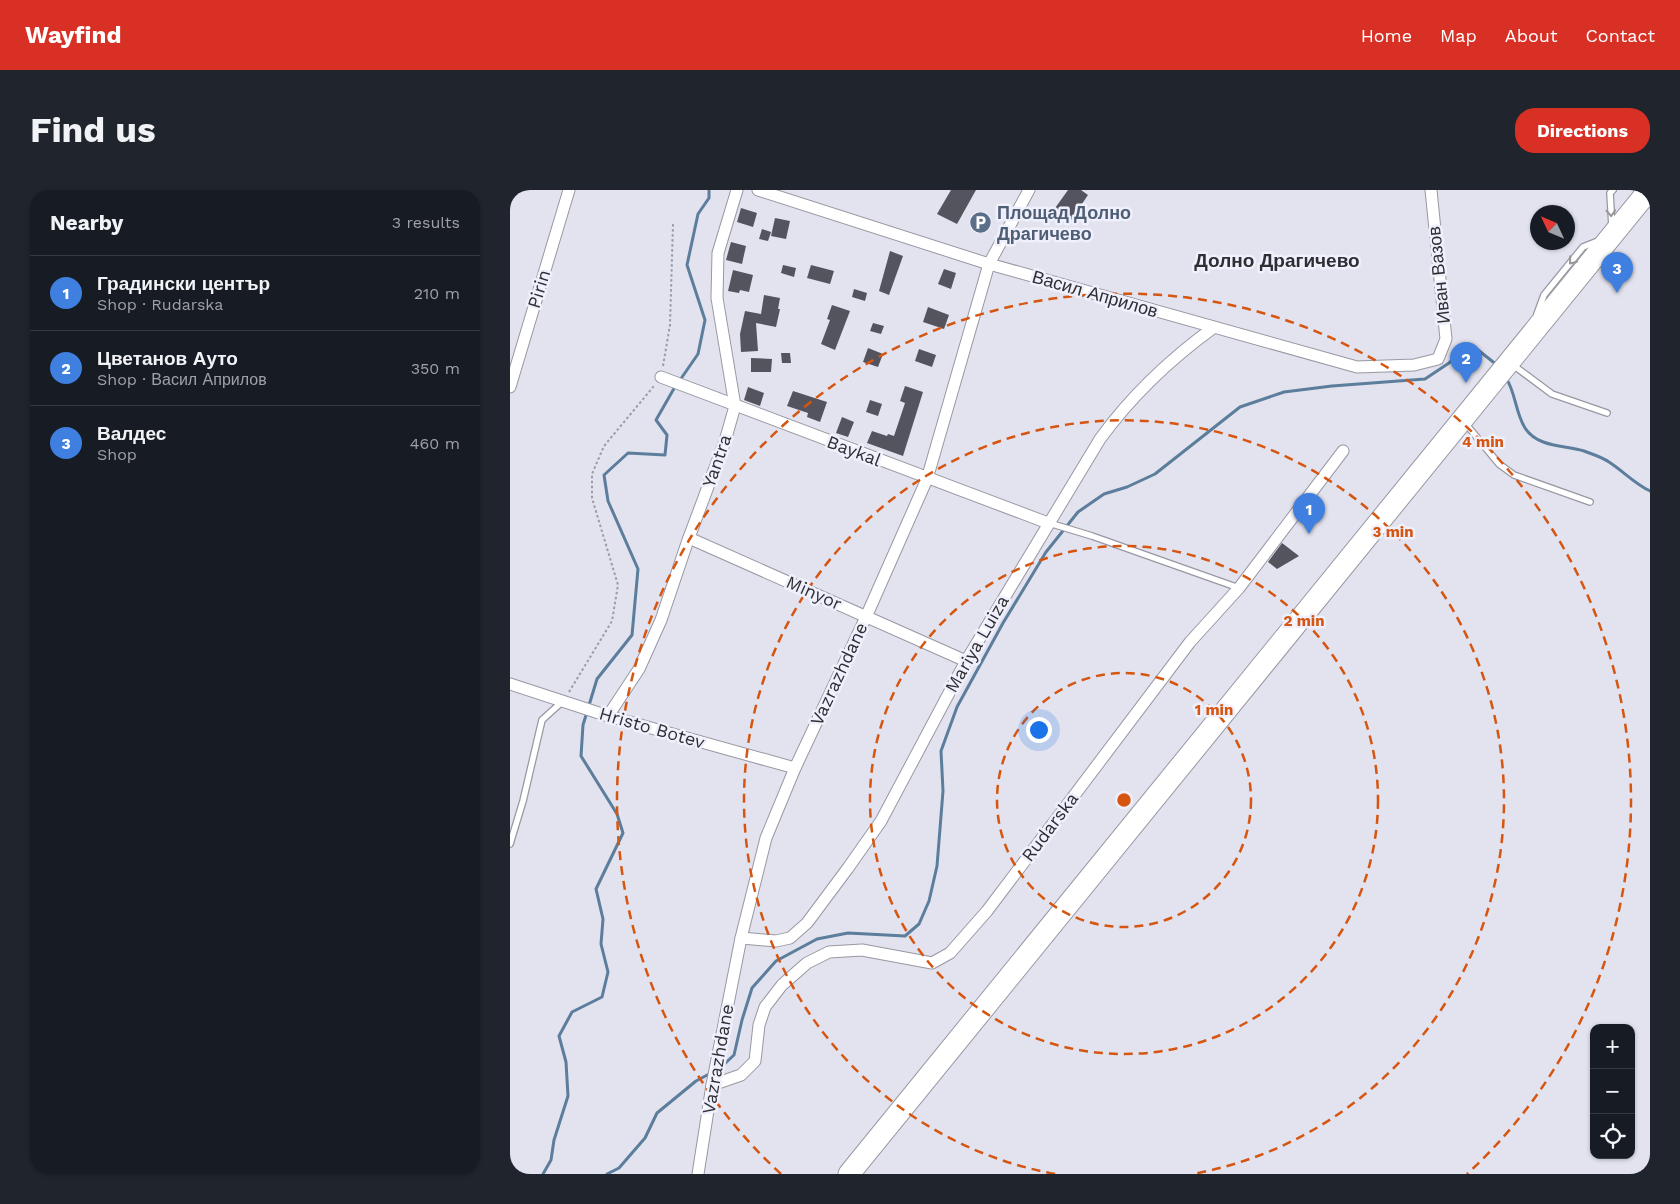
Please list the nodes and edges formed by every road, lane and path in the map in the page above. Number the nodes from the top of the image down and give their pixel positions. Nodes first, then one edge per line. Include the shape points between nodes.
1 (569, 190) edge
2 (737, 190) edge
3 (758, 190) edge
4 (1029, 190) edge
5 (1431, 190) edge
6 (1613, 190) edge
7 (1650, 190) edge
8 (673, 224) dead end
9 (1612, 236) junction
10 (989, 264) junction
11 (1213, 328) junction
12 (1438, 359) joint
13 (1504, 368) junction
14 (661, 377) junction
15 (510, 387) edge
16 (735, 406) junction
17 (1607, 413) dead end
18 (1462, 420) junction
19 (1343, 451) dead end
20 (927, 479) junction
21 (1590, 502) dead end
22 (1053, 524) junction
23 (689, 538) junction
24 (1239, 588) junction
25 (866, 617) junction
26 (966, 661) junction
27 (510, 684) edge
28 (567, 703) junction
29 (605, 715) junction
30 (795, 768) junction
31 (510, 844) edge
32 (741, 938) junction
33 (713, 1082) junction
34 (698, 1174) edge
35 (848, 1174) edge

1 - 15 street, Pirin
2 - 16 street, Yantra via 718,253 717,298
3 - 10 street, Васил Априлов
4 - 10 street, Vazrazhdane
5 - 12 street, Иван Вазов via 1446,339
6 -> 9 lane via 1610,193
7 - 9 highway
8 - 14 path via 670,325
9 - 13 highway
10 - 11 street, Васил Априлов
10 - 20 street, Vazrazhdane
11 - 12 street, Васил Априлов via 1356,367 1414,365
11 - 22 street, Mariya Luiza via 1174,357 1124,406 1100,439
13 - 17 lane via 1552,394
13 - 18 highway
14 - 16 street, Baykal
14 - 28 path via 604,446 592,474 592,498 618,585 612,621
16 - 20 street, Baykal
16 - 23 street, Yantra
18 - 21 lane via 1499,464 1514,475
18 - 35 highway
19 - 24 street, Rudarska
20 - 22 street, Baykal
20 - 25 street, Vazrazhdane
22 - 24 lane
22 - 26 street, Mariya Luiza
23 - 25 street, Minyor
23 - 29 street, Yantra via 661,620 639,669
24 - 33 street, Rudarska via 1190,642 988,911 950,953 932,963 862,950 829,952 807,963 782,985 765,1007 754,1061 741,1075
25 - 26 street, Minyor
25 - 30 street, Vazrazhdane
26 - 32 street, Mariya Luiza via 880,821 807,923 790,938 776,941
27 - 28 street, Hristo Botev
28 - 29 street, Hristo Botev
28 - 31 lane via 542,720
29 - 30 street, Hristo Botev
30 - 32 street, Vazrazhdane via 766,838
32 - 33 street, Vazrazhdane
33 - 34 street, Vazrazhdane

